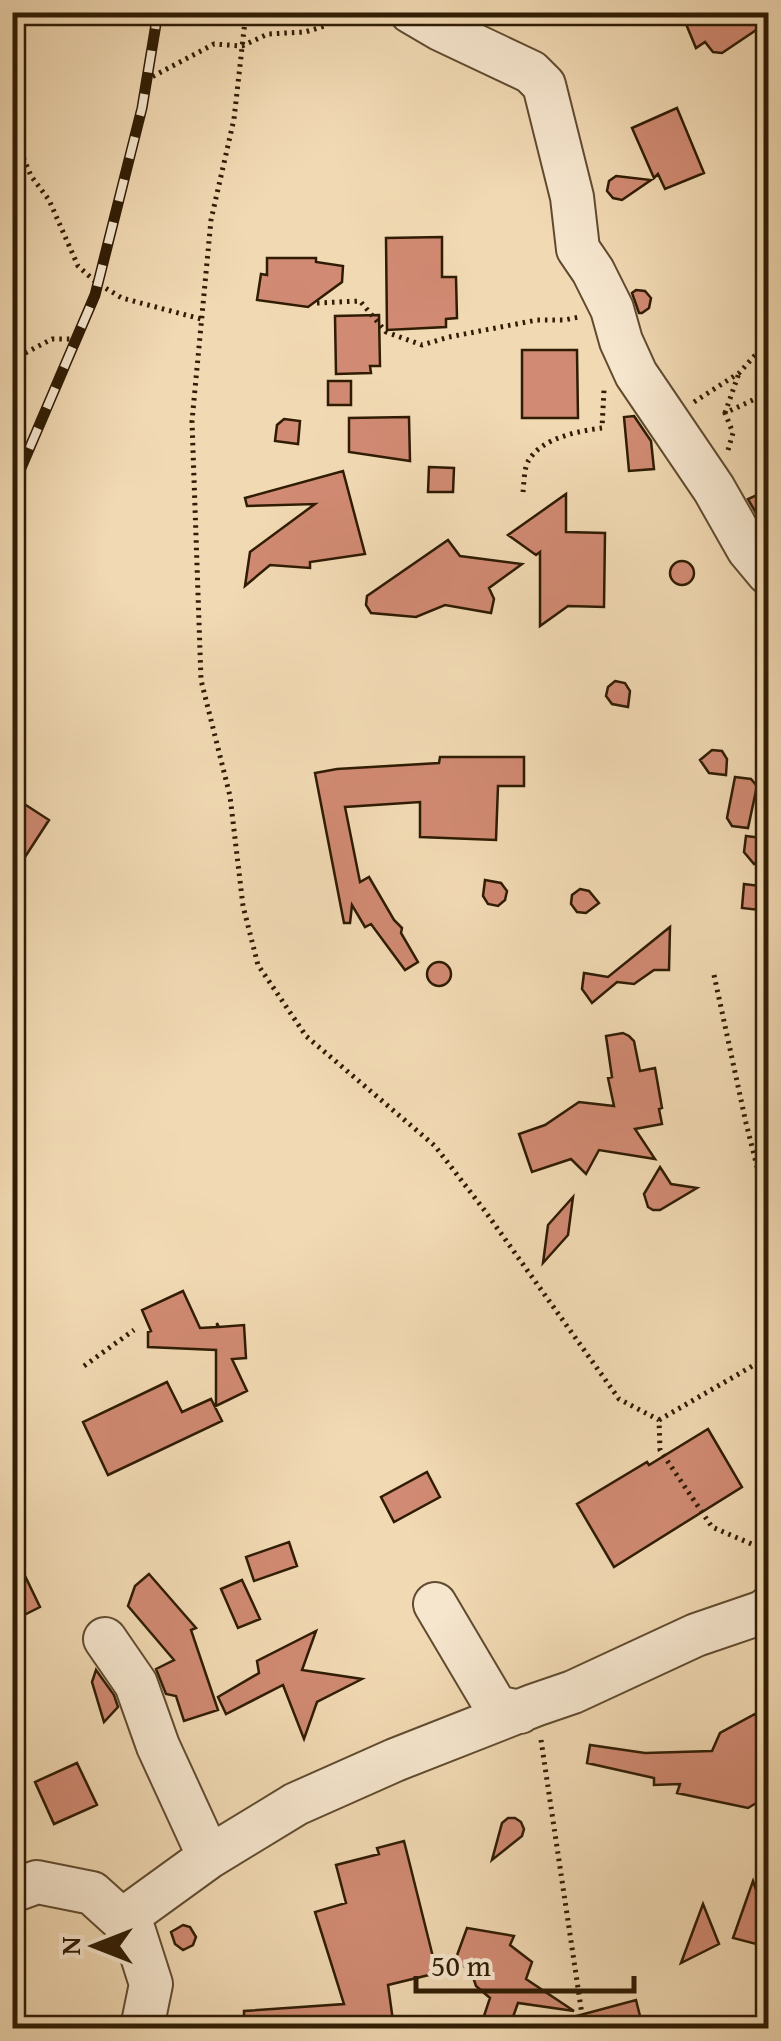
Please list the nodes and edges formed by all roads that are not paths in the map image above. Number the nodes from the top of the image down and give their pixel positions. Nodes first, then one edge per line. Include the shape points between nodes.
1 (411, 12) edge
2 (768, 574) edge
3 (435, 1604) dead end
4 (768, 1608) edge
5 (105, 1639) dead end
6 (528, 1708) junction
7 (209, 1857) junction
8 (12, 1891) edge
9 (122, 1920) junction
10 (142, 2028) edge

1 - 2 street via 532,72 544,85 578,249 612,308 636,374
3 - 6 street via 496,1707
4 - 6 street
5 - 7 street via 136,1684
6 - 7 street via 296,1804
7 - 9 street
8 - 9 street via 38,1882 92,1894
9 - 10 street via 134,1930 151,1984

